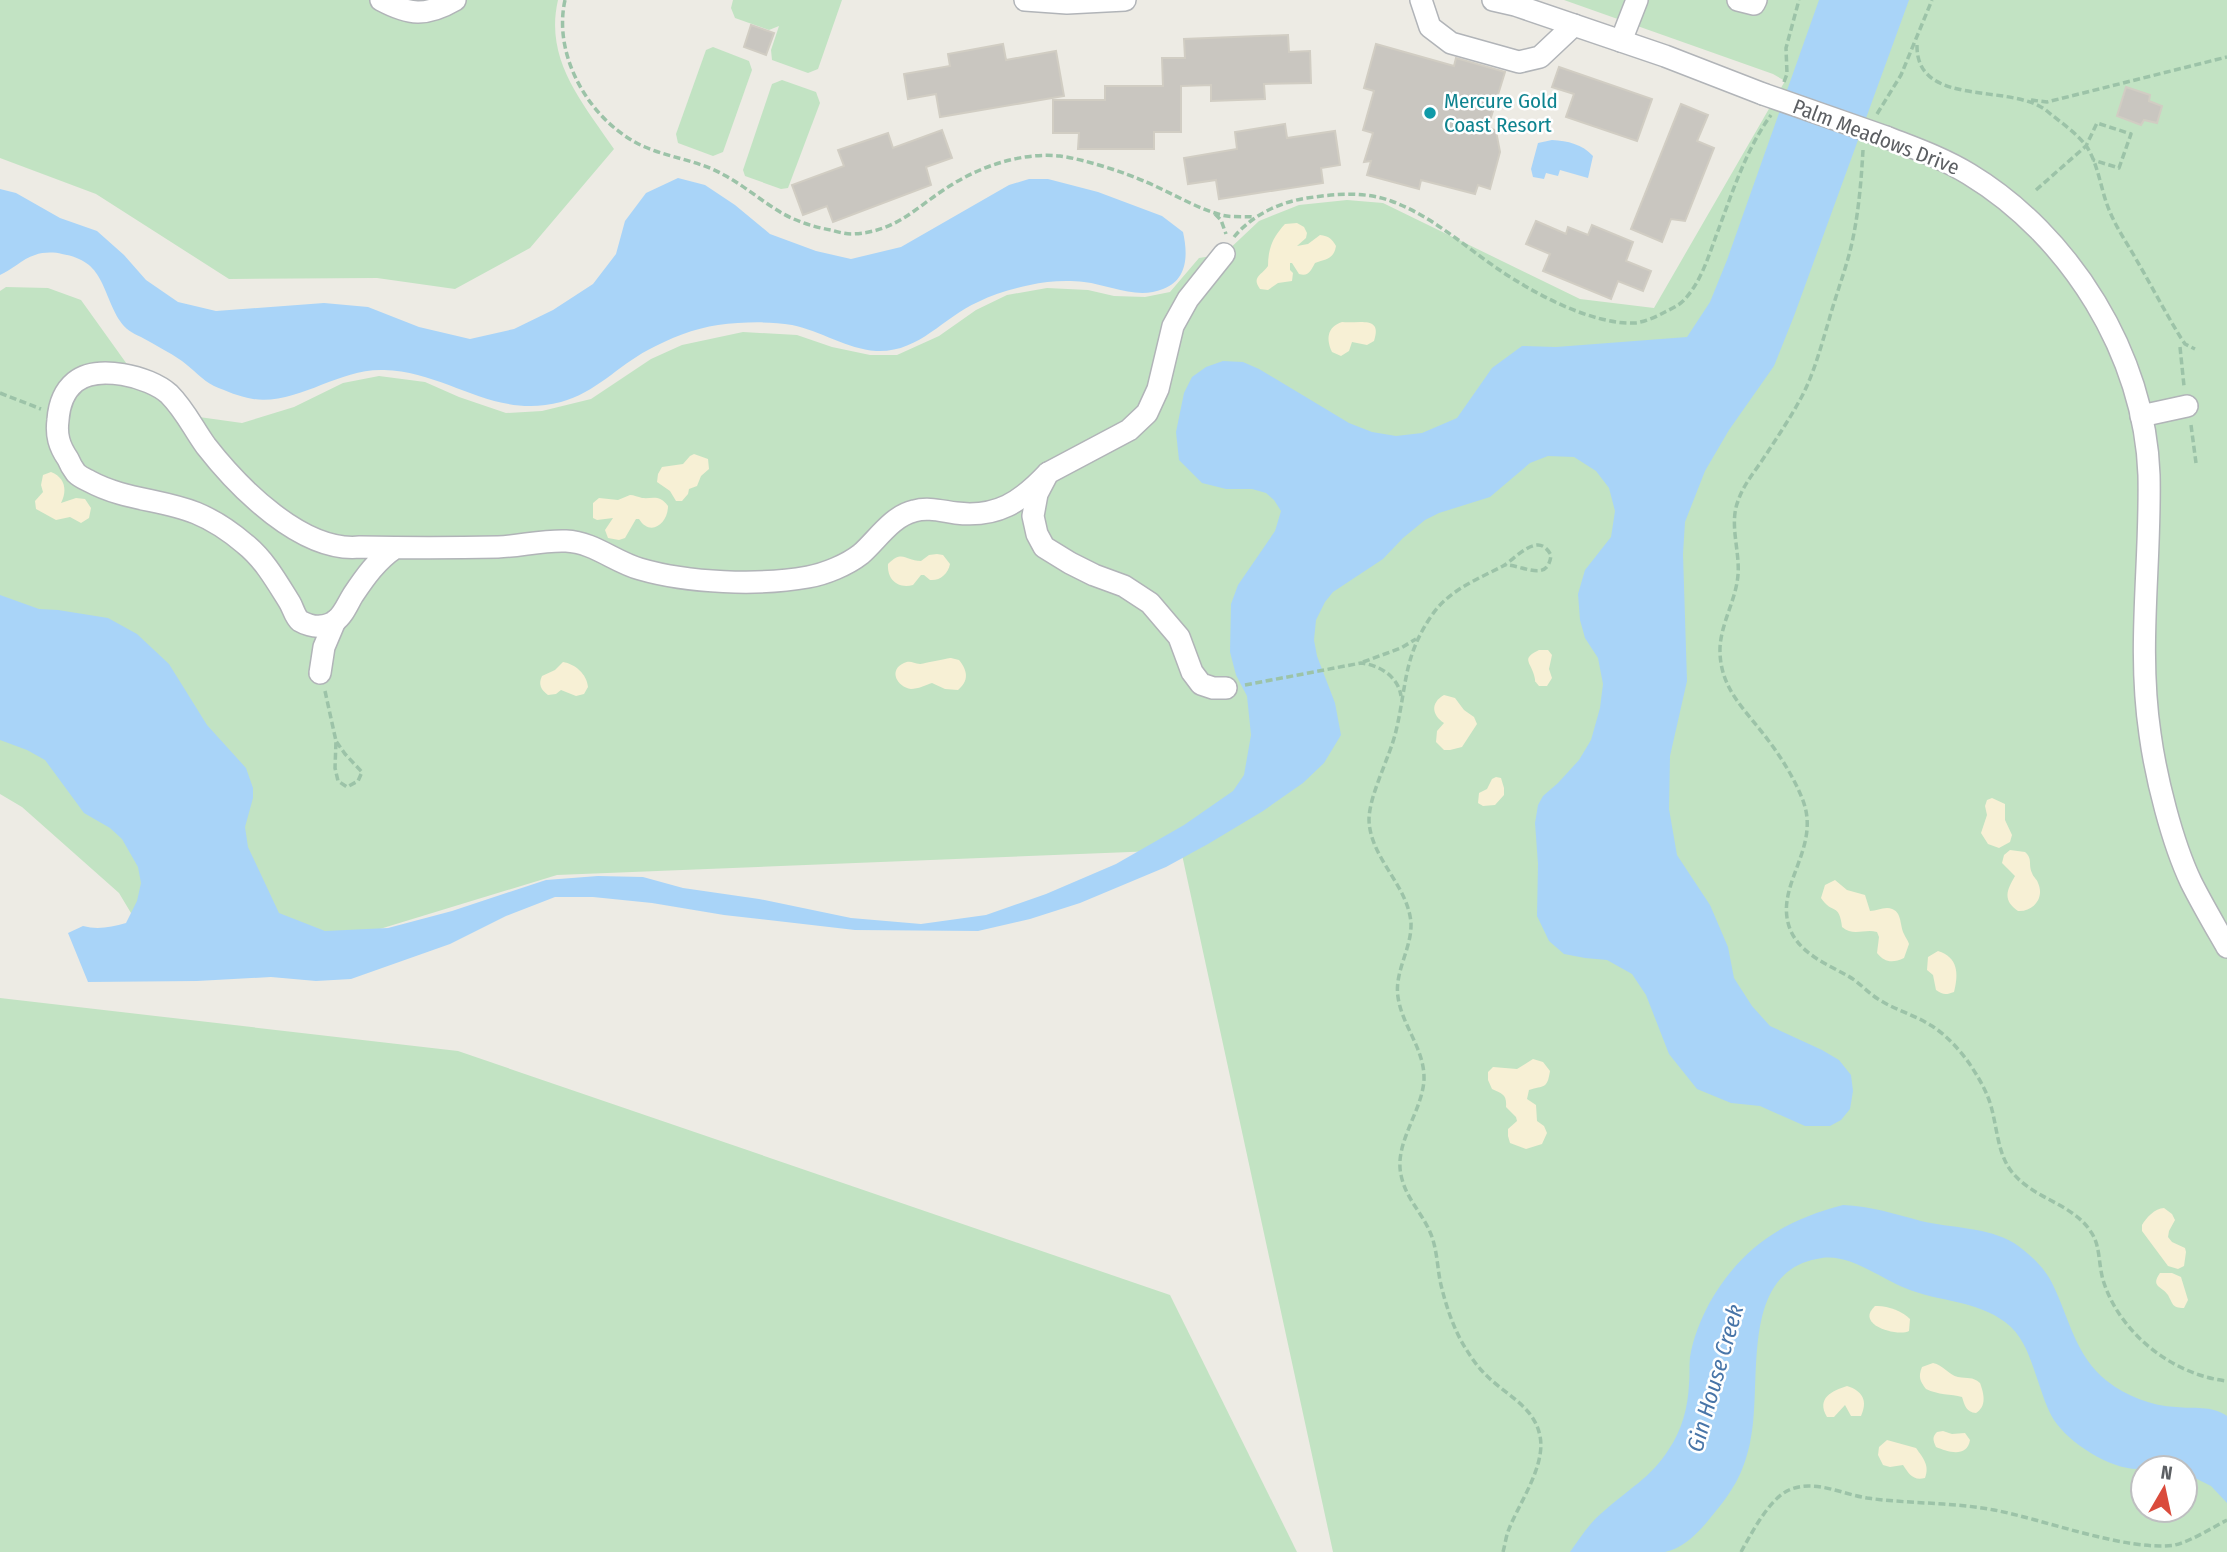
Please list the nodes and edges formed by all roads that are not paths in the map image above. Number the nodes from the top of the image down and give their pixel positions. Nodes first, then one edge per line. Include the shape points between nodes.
1 (381, 0) edge
2 (455, 0) edge
3 (1025, 0) edge
4 (1125, 0) edge
5 (1421, 0) edge
6 (1493, 0) edge
7 (1637, 0) edge
8 (1738, 0) edge
9 (1756, 0) edge
10 (1574, 25) junction
11 (1621, 41) junction
12 (1224, 254) road end
13 (2187, 406) dead end
14 (2141, 416) junction
15 (1048, 473) junction
16 (351, 548) junction
17 (395, 548) junction
18 (369, 573) junction
19 (335, 621) junction
20 (320, 674) road end
21 (1226, 688) road end
22 (2227, 947) edge

1 - 2 street via 421,13
3 - 4 street
5 - 10 street via 1430,27 1451,43 1519,62 1540,57
6 - 10 street, Palm Meadows Drive
7 - 11 street
8 - 9 street via 1754,4
10 - 11 street, Palm Meadows Drive
11 - 14 street, Palm Meadows Drive, bridge via 1763,94 1880,130 1969,174 2018,211 2065,258 2098,304 2125,358
12 - 15 street via 1173,326 1158,389 1147,413 1129,430
13 - 14 street
14 - 22 street, Palm Meadows Drive via 2149,474 2143,652 2150,735 2167,813 2190,880
15 - 17 street via 1030,493 1008,506 977,514 927,508 910,512 860,555 839,566 810,577 778,581 682,578 639,569 568,541
15 - 21 street via 1033,516 1044,547 1150,603 1179,637 1201,684
16 - 17 street
16 - 18 street via 367,558
16 - 19 street via 308,536 256,501 205,444 188,415 153,384 128,375 99,373 76,381 64,394 57,431 61,448 78,475 104,490 196,513 222,527 247,545 272,573 298,620 318,627
17 - 18 street
18 - 19 street
19 - 20 street via 324,647

